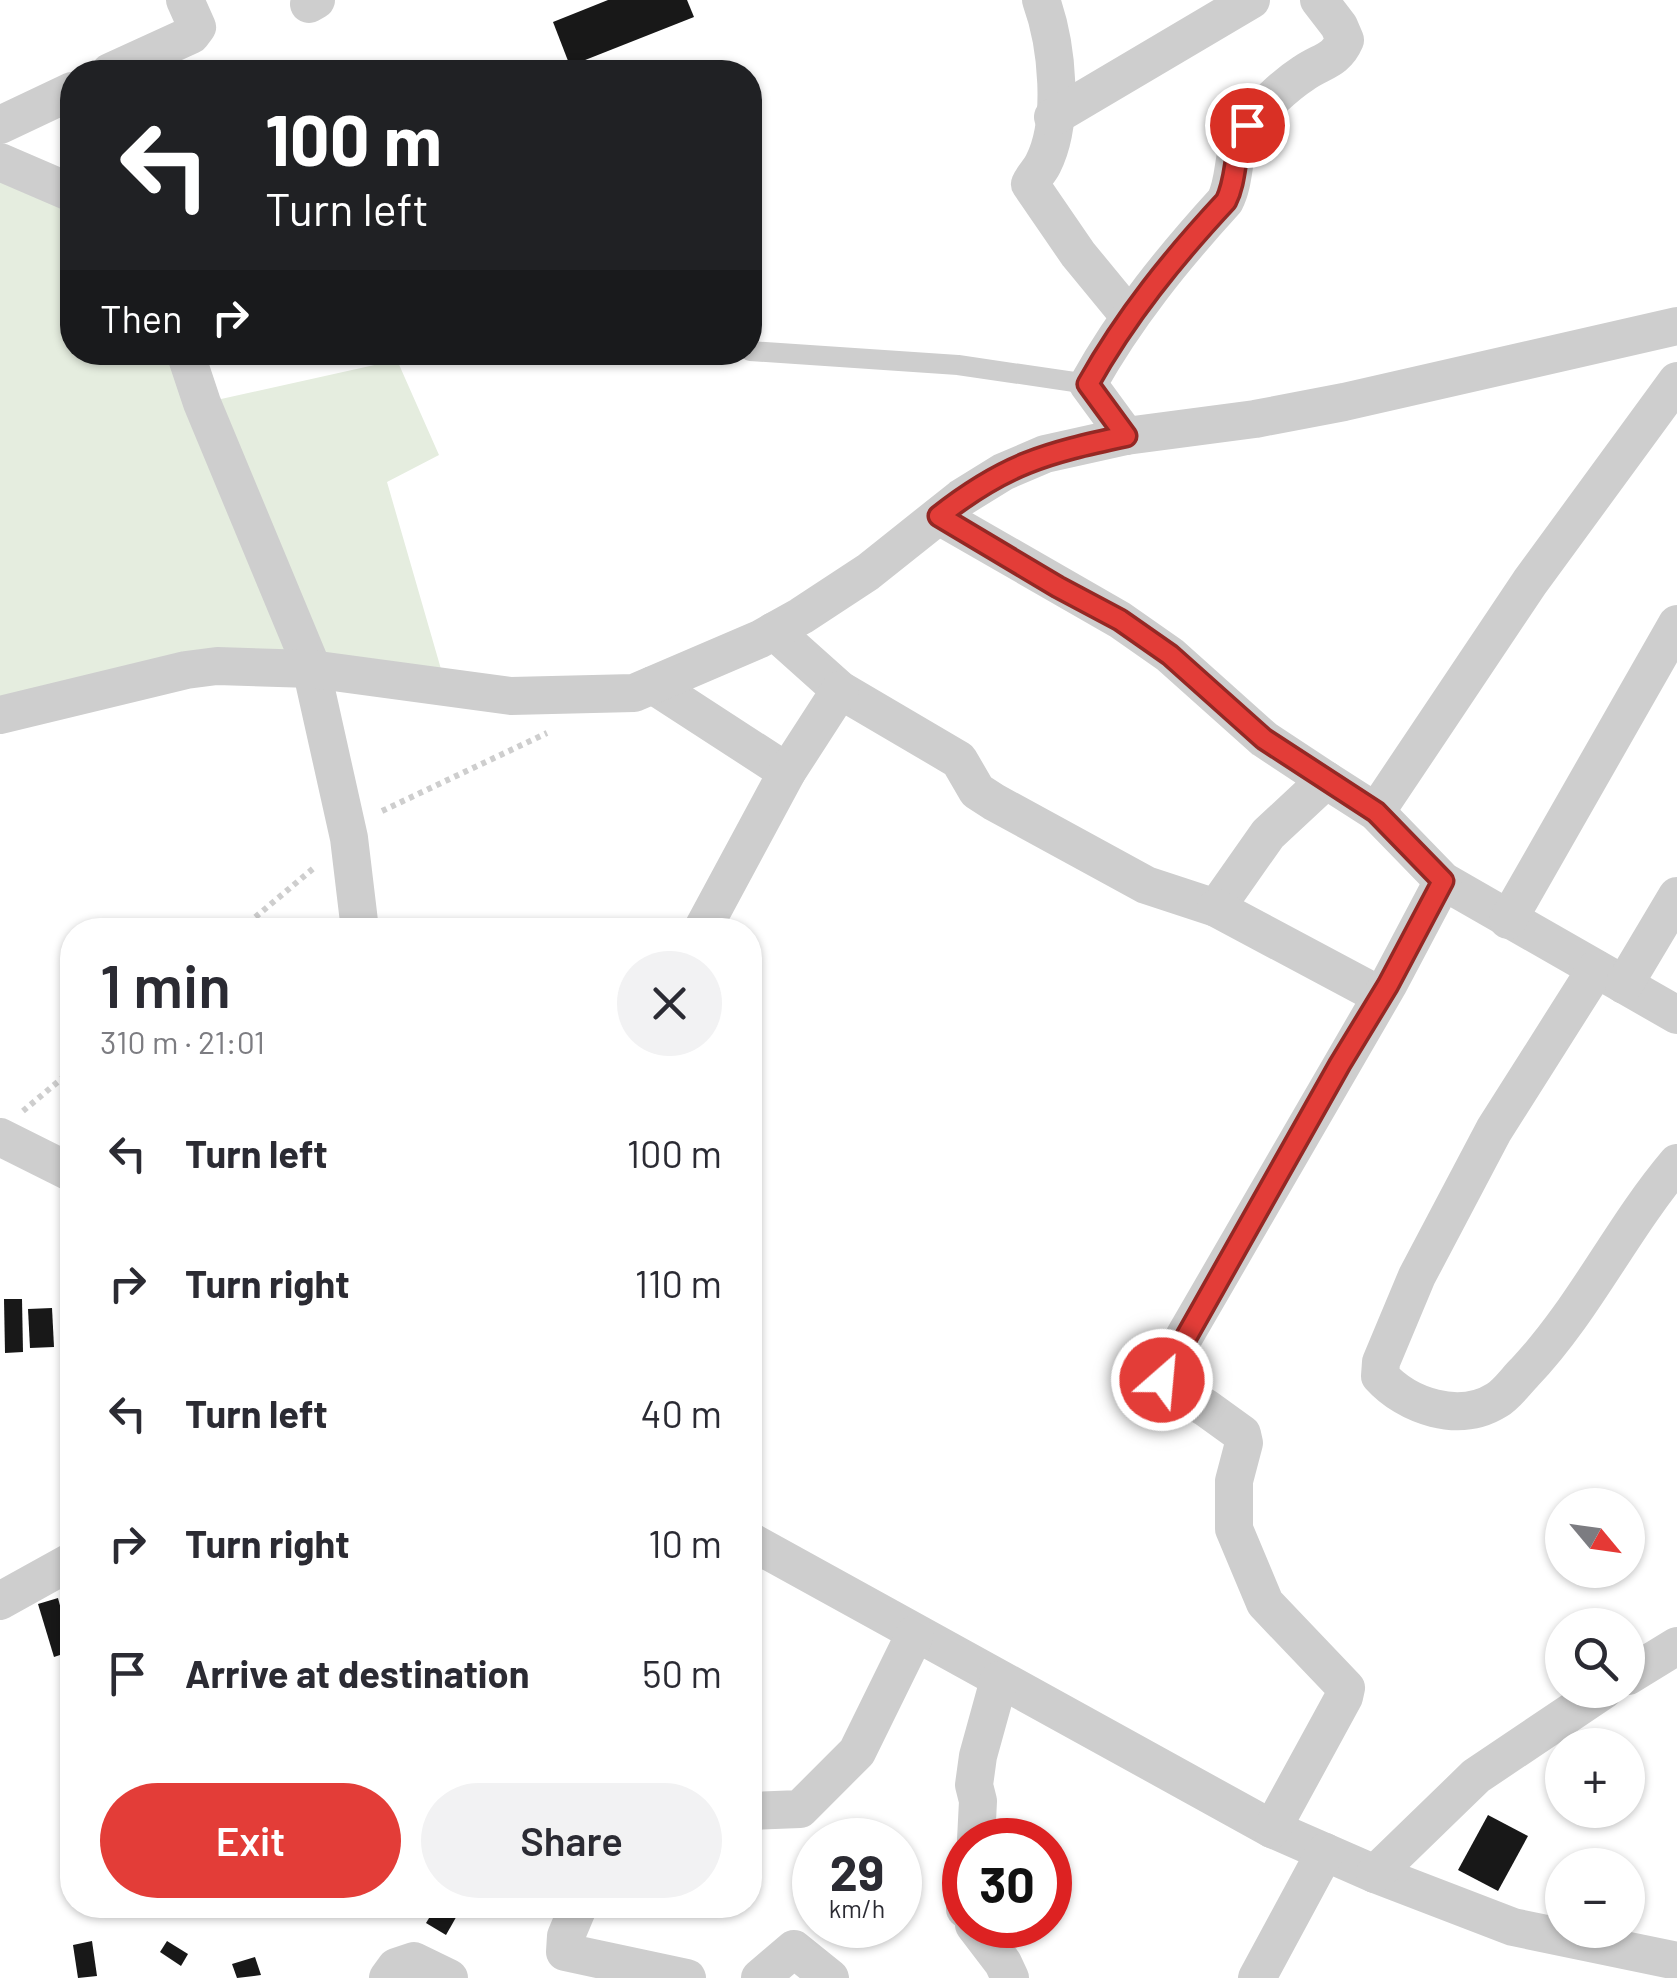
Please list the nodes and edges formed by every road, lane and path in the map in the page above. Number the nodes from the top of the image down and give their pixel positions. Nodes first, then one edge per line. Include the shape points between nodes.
1 (184, 0) edge
2 (1041, 0) edge
3 (1251, 0) edge
4 (1319, 0) edge
5 (136, 60) edge
6 (60, 97) edge
7 (1053, 118) junction
8 (0, 125) edge
9 (0, 162) edge
10 (60, 189) edge
11 (1129, 316) junction
12 (1671, 335) edge
13 (762, 352) edge
14 (189, 365) edge
15 (1677, 381) edge
16 (1088, 384) junction
17 (1126, 436) junction
18 (939, 516) junction
19 (1677, 624) edge
20 (774, 631) junction
21 (311, 669) junction
22 (652, 685) junction
23 (840, 690) junction
24 (0, 715) edge
25 (563, 726) dead end
26 (788, 772) junction
27 (1326, 780) junction
28 (1376, 812) junction
29 (349, 838) junction
30 (1443, 881) junction
31 (1677, 896) edge
32 (1216, 908) junction
33 (254, 918) edge
34 (359, 918) edge
35 (709, 918) edge
36 (1508, 920) junction
37 (1610, 977) junction
38 (1381, 996) junction
39 (1677, 1015) edge
40 (60, 1081) edge
41 (7, 1127) edge
42 (1677, 1163) edge
43 (60, 1165) edge
44 (762, 1547) edge
45 (60, 1568) edge
46 (0, 1601) edge
47 (915, 1634) junction
48 (1677, 1646) edge
49 (1645, 1666) edge
50 (999, 1680) junction
51 (1577, 1708) edge
52 (762, 1810) edge
53 (977, 1818) edge
54 (1272, 1829) junction
55 (1325, 1852) junction
56 (1375, 1874) junction
57 (573, 1918) edge
58 (992, 1948) edge
59 (1677, 1961) edge
60 (559, 1965) edge
61 (388, 1978) edge
62 (449, 1978) edge
63 (687, 1978) edge
64 (760, 1978) edge
65 (830, 1978) edge
66 (1010, 1978) edge
67 (1257, 1978) edge

1 - 5 street via 197,27 191,35
2 - 7 street via 1054,46
3 - 7 street
4 - 11 street via 1345,40 1340,52 1304,73 1247,125 1226,201
6 - 8 street
7 - 11 street via 1032,190
9 - 10 street
11 - 16 street
12 - 17 street via 1255,419
13 - 16 lane via 958,364
14 - 21 street
15 - 28 street via 1530,582
16 - 17 street
17 - 18 street via 1031,460
18 - 20 street via 868,572
18 - 27 street via 1120,620 1264,739
19 - 36 street
20 - 22 street
20 - 23 street
21 - 22 street via 511,696 634,693
21 - 24 street via 186,670
21 - 29 street
22 - 26 street
23 - 26 street
23 - 32 street via 959,760 977,791 994,802 1146,885
25 - 29 path via 386,808
26 - 35 street
27 - 28 street
27 - 32 street via 1268,834
28 - 30 street
29 - 33 path
29 - 34 street
30 - 36 street
30 - 38 street
31 - 37 street
32 - 38 street
36 - 37 street
37 - 39 street
37 - 42 street via 1494,1130 1417,1276 1380,1376 1427,1408 1469,1410 1498,1400 1546,1349
38 - 54 street via 1162,1375 1165,1384 1242,1434 1234,1529 1264,1603 1346,1688
40 - 41 path
41 - 43 street
44 - 47 street
45 - 46 street
47 - 50 street
47 - 52 street via 857,1752 800,1810
48 - 49 street
50 - 53 street via 978,1756
50 - 54 street
51 - 56 street via 1476,1776
54 - 55 street
55 - 56 street
55 - 67 street
56 - 59 street via 1513,1927
57 - 60 street
58 - 66 street
60 - 63 street
61 - 62 street via 414,1961
64 - 65 street via 794,1949

